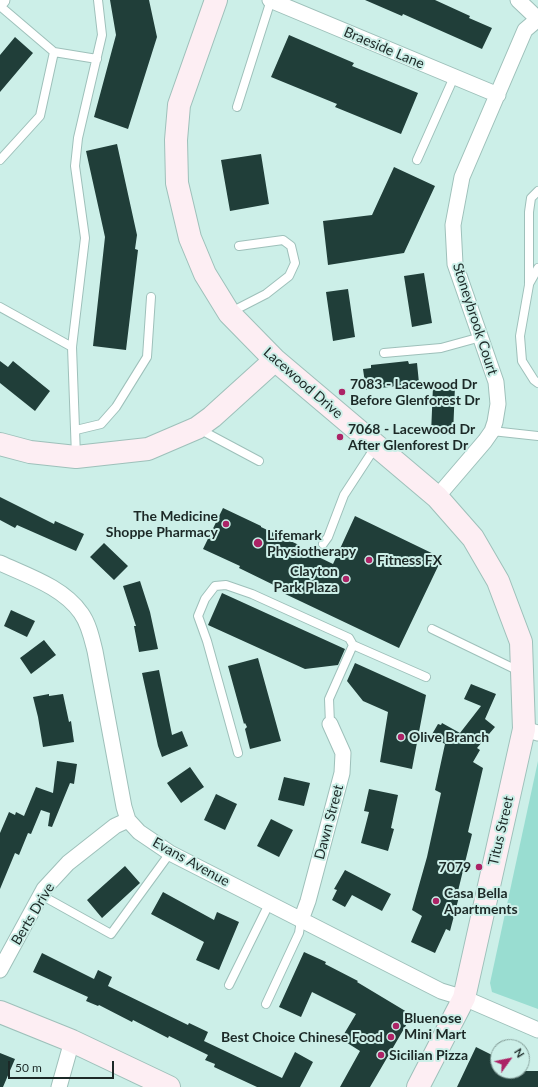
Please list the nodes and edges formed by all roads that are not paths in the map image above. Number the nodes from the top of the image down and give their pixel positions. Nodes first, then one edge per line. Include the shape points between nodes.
1 (98, 0) edge
2 (216, 0) edge
3 (271, 0) edge
4 (518, 0) edge
5 (0, 6) edge
6 (54, 52) junction
7 (97, 59) junction
8 (454, 77) junction
9 (498, 95) junction
10 (237, 107) dead end
11 (0, 160) edge
12 (417, 160) dead end
13 (538, 191) edge
14 (239, 246) dead end
15 (538, 268) edge
16 (529, 285) junction
17 (151, 297) dead end
18 (0, 307) edge
19 (229, 314) junction
20 (481, 338) junction
21 (72, 347) junction
22 (384, 354) dead end
23 (275, 360) junction
24 (538, 383) edge
25 (197, 428) junction
26 (76, 430) junction
27 (492, 431) junction
28 (538, 436) edge
29 (0, 444) edge
30 (376, 445) junction
31 (76, 457) junction
32 (259, 461) dead end
33 (437, 497) junction
34 (323, 544) dead end
35 (0, 563) edge
36 (432, 630) dead end
37 (353, 645) junction
38 (522, 673) junction
39 (426, 677) dead end
40 (330, 724) joint
41 (531, 731) edge
42 (238, 753) dead end
43 (128, 820) junction
44 (170, 853) junction
45 (41, 896) junction
46 (269, 904) junction
47 (301, 920) junction
48 (0, 970) edge
49 (229, 985) dead end
50 (464, 998) junction
51 (266, 1004) dead end
52 (0, 1012) edge
53 (538, 1030) edge
54 (72, 1041) junction
55 (59, 1087) edge
56 (169, 1087) edge
57 (418, 1087) edge

1 - 7 lane via 102,35
2 - 19 main road, Lacewood Drive via 179,105 176,140 177,183 190,238 205,274
3 - 8 street, Braeside Lane
3 - 10 lane
4 - 9 street, Stoneybrook Court via 538,19 525,30
5 - 6 lane
6 - 7 lane
6 - 11 lane via 40,116
7 - 21 lane via 78,138 75,166 84,238
8 - 9 street, Braeside Lane
8 - 12 lane
9 - 20 street, Stoneybrook Court via 462,177 453,225 455,264
13 - 16 lane via 531,198 528,212
14 - 19 lane via 283,240 291,246 295,263 289,276 266,294
15 - 16 lane
16 - 24 lane via 520,336 522,361
17 - 26 lane via 147,357 116,406 101,424
18 - 21 lane
19 - 23 main road, Lacewood Drive
20 - 22 lane via 441,348
20 - 27 street, Stoneybrook Court via 496,382 498,404
21 - 26 lane
23 - 25 main road
23 - 30 main road, Lacewood Drive
25 - 31 main road via 148,449
25 - 32 lane
26 - 31 lane
27 - 28 lane
27 - 33 street, Stoneybrook Court
29 - 31 main road via 30,452
30 - 33 main road, Lacewood Drive
30 - 34 lane via 344,495
33 - 38 main road, Lacewood Drive via 473,538 498,581 521,642
35 - 43 street, Evans Avenue via 58,590 82,614 95,651
36 - 38 lane
37 - 39 lane
37 - 40 lane via 329,699
37 - 42 lane via 349,638 252,594 226,585 215,586 205,599 198,616
38 - 41 main road, Lacewood Drive
40 - 47 street, Dawn Street via 343,753 342,773
41 - 50 main road, Titus Street
43 - 44 street, Evans Avenue via 139,832
43 - 45 street, Berts Drive via 115,826 68,863 44,889
44 - 45 lane via 111,934
44 - 46 street, Evans Avenue
45 - 48 street, Berts Drive
46 - 47 street, Evans Avenue
46 - 49 lane
47 - 50 street, Evans Avenue via 441,991
47 - 51 lane via 299,933
50 - 53 street, Evans Avenue
50 - 57 main road, Titus Street
52 - 54 main road
54 - 55 street
54 - 56 main road

